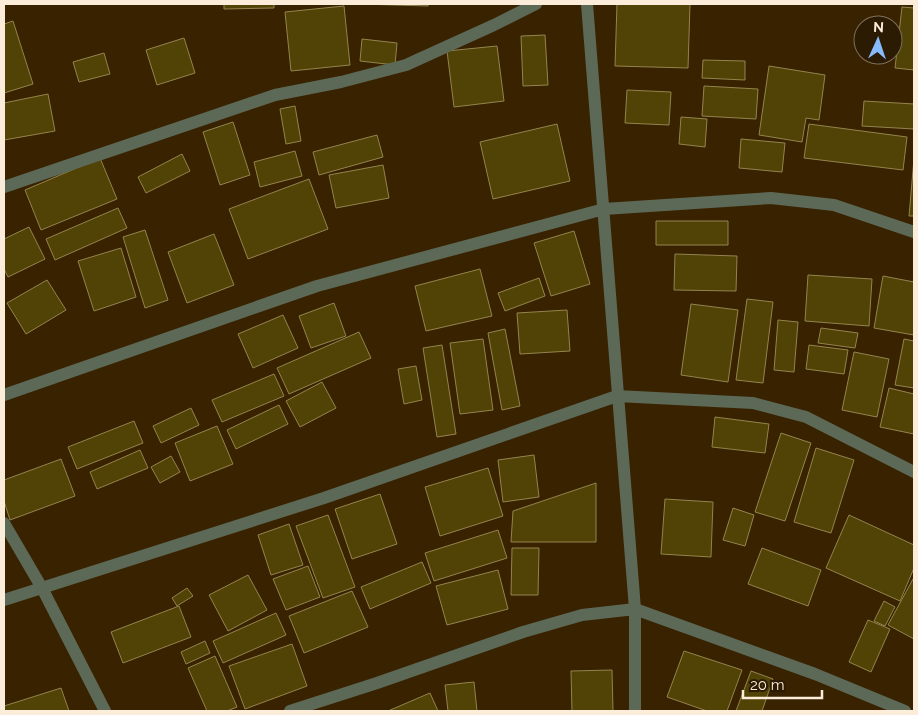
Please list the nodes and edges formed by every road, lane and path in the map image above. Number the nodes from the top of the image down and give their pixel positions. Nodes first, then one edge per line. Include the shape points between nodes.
1 (536, 4) edge
2 (587, 4) edge
3 (4, 187) edge
4 (604, 209) junction
5 (914, 232) edge
6 (4, 395) edge
7 (617, 396) junction
8 (914, 472) edge
9 (4, 523) edge
10 (42, 588) junction
11 (4, 600) edge
12 (635, 609) junction
13 (105, 711) edge
14 (290, 711) edge
15 (635, 711) edge
16 (905, 711) edge

1 - 3 street via 406,65 275,96
2 - 4 street
4 - 5 street via 771,198 834,205
4 - 6 street via 317,286
4 - 7 street
7 - 8 street via 753,403 806,417
7 - 10 street via 324,498
7 - 12 street
9 - 10 street
10 - 11 street
10 - 13 street
12 - 14 street via 582,615 522,632
12 - 15 street
12 - 16 street via 815,674

